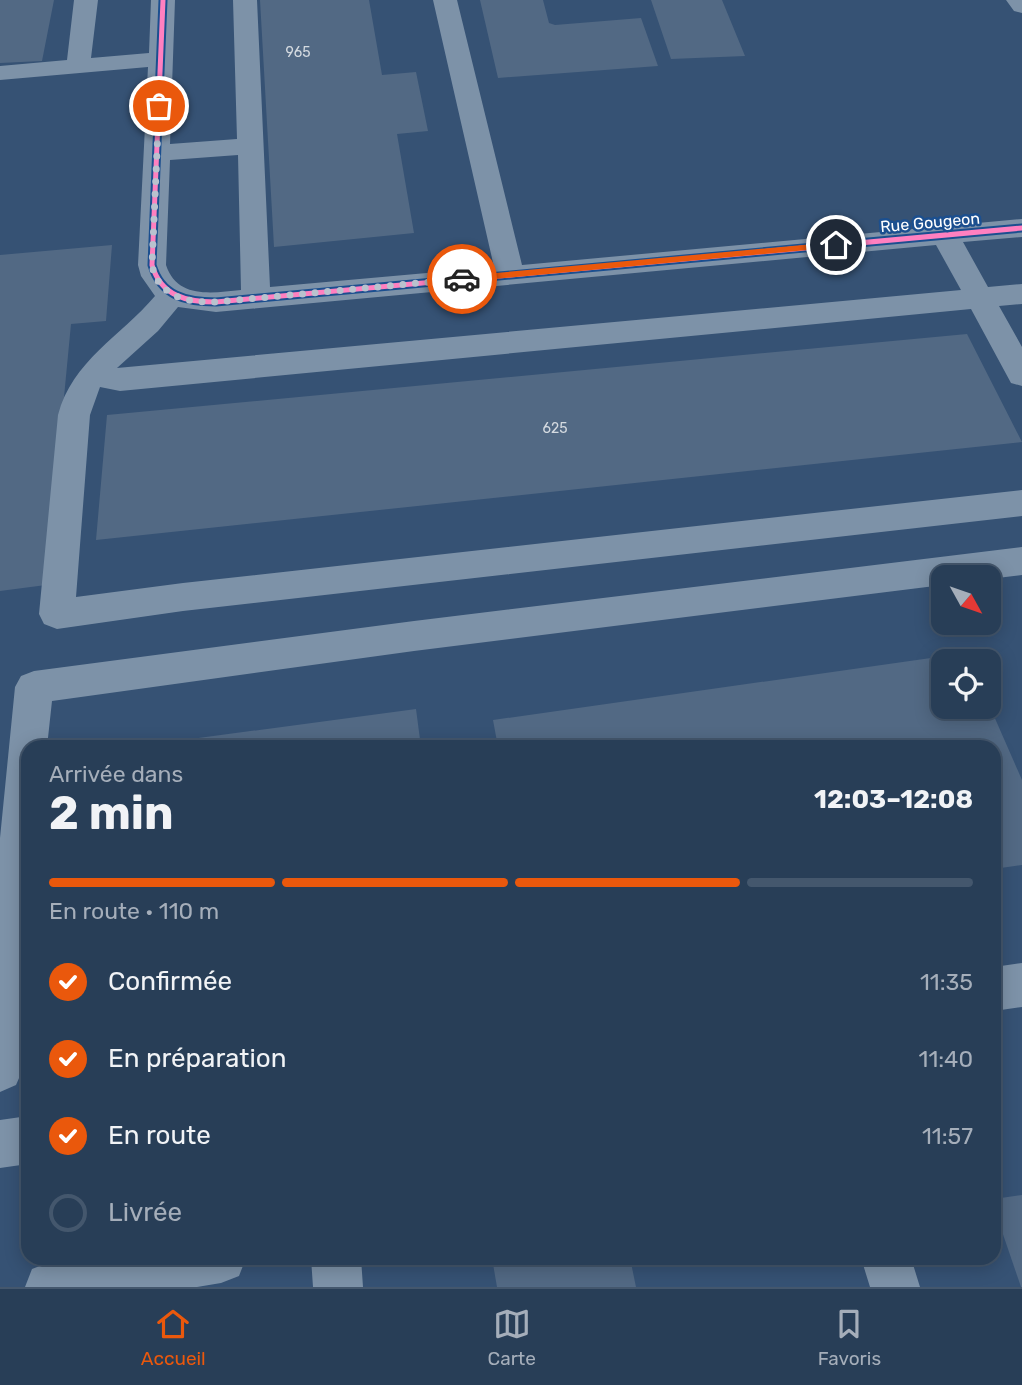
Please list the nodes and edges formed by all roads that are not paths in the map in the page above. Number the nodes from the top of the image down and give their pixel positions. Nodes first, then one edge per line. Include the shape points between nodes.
1 (86, 0) edge
2 (163, 0) edge
3 (245, 0) edge
4 (445, 0) edge
5 (1018, 0) edge
6 (1022, 6) edge
7 (160, 59) junction
8 (78, 66) junction
9 (0, 73) edge
10 (249, 146) junction
11 (157, 153) junction
12 (1022, 228) edge
13 (945, 235) junction
14 (510, 275) junction
15 (1022, 294) edge
16 (172, 295) junction
17 (256, 298) junction
18 (980, 298) junction
19 (93, 375) junction
20 (1022, 375) edge
21 (1022, 503) edge
22 (1022, 561) edge
23 (29, 740) edge
24 (21, 830) edge
25 (1022, 985) edge
26 (1001, 988) edge
27 (0, 1069) edge
28 (21, 1141) edge
29 (0, 1144) edge
30 (180, 1265) edge
31 (336, 1265) edge
32 (888, 1265) edge
33 (50, 1287) edge
34 (338, 1287) edge
35 (895, 1287) edge

1 - 8 street
2 - 7 street
3 - 10 street
4 - 14 street
5 - 6 street
7 - 8 street
7 - 11 street
8 - 9 street
10 - 11 street
10 - 17 street
11 - 16 street via 152,265 157,283
12 - 13 street, Rue Gougeon
13 - 14 street, Rue Gougeon
13 - 18 street
14 - 17 street, Rue Gougeon
15 - 18 street
16 - 17 street, Rue Gougeon via 204,302
16 - 19 street
18 - 19 street via 120,380
18 - 20 street
19 - 21 street via 75,405 57,614
22 - 23 street via 34,687
24 - 27 street
25 - 26 street
28 - 29 street
30 - 33 street
31 - 34 street
32 - 35 street

